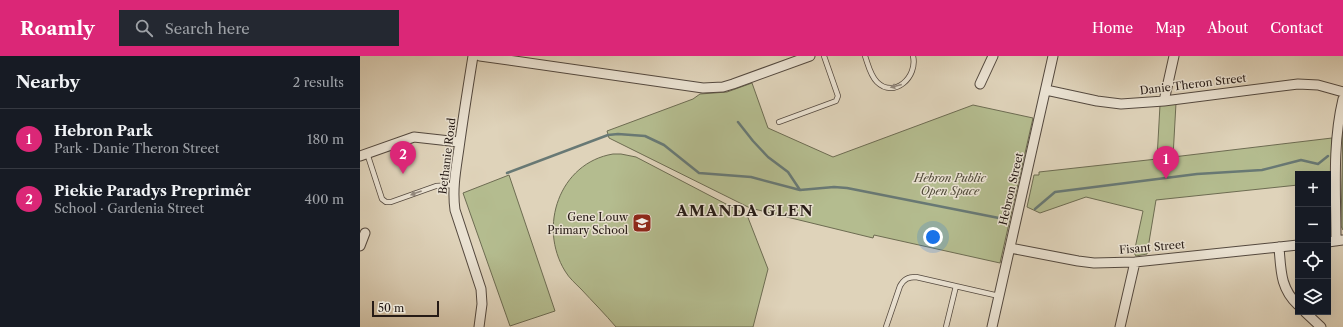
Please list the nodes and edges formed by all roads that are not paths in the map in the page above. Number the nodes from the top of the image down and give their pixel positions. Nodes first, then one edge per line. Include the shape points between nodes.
1 (473, 56) edge
2 (480, 56) edge
3 (810, 56) edge
4 (824, 56) edge
5 (865, 56) edge
6 (913, 56) edge
7 (993, 56) edge
8 (1054, 56) edge
9 (1174, 56) edge
10 (980, 84) dead end
11 (1046, 90) junction
12 (1343, 92) edge
13 (1343, 99) edge
14 (1164, 101) junction
15 (779, 122) dead end
16 (460, 142) junction
17 (364, 154) edge
18 (454, 185) junction
19 (365, 233) dead end
20 (1336, 241) edge
21 (1295, 245) edge
22 (360, 246) edge
23 (1279, 247) junction
24 (1010, 248) junction
25 (1135, 262) junction
26 (956, 286) junction
27 (999, 296) junction
28 (1295, 301) edge
29 (1308, 315) edge
30 (479, 327) edge
31 (886, 327) edge
32 (946, 327) edge
33 (992, 327) edge
34 (1120, 327) edge
35 (1321, 327) edge

1 - 16 street, Bethanie Road
2 - 3 street via 703,88 723,87
4 - 15 lane via 838,96 836,101
6 -> 5 lane via 914,65 910,77 900,85 892,87 877,82
7 - 10 street
8 - 11 street, Hebron Street
9 - 14 street
11 - 14 street, Danie Theron Street via 1111,103
11 - 24 street, Hebron Street
12 - 14 street, Danie Theron Street via 1318,85 1298,84
13 - 20 street via 1336,147
16 - 17 street via 414,137
16 - 18 street, Bethanie Road
18 -> 17 lane via 436,186 386,202 382,199
18 - 30 street, Bethanie Road via 455,210 481,289
19 - 22 street
21 - 23 street, Fisant Street
23 - 25 street, Fisant Street
23 - 28 street via 1281,276 1287,292
24 - 25 street, Fisant Street via 1083,262
24 - 27 street, Hebron Street
25 - 34 street
26 - 27 lane
26 - 31 lane via 916,277 906,279 900,286
26 - 32 lane
27 - 33 street, Hebron Street
29 - 35 street

